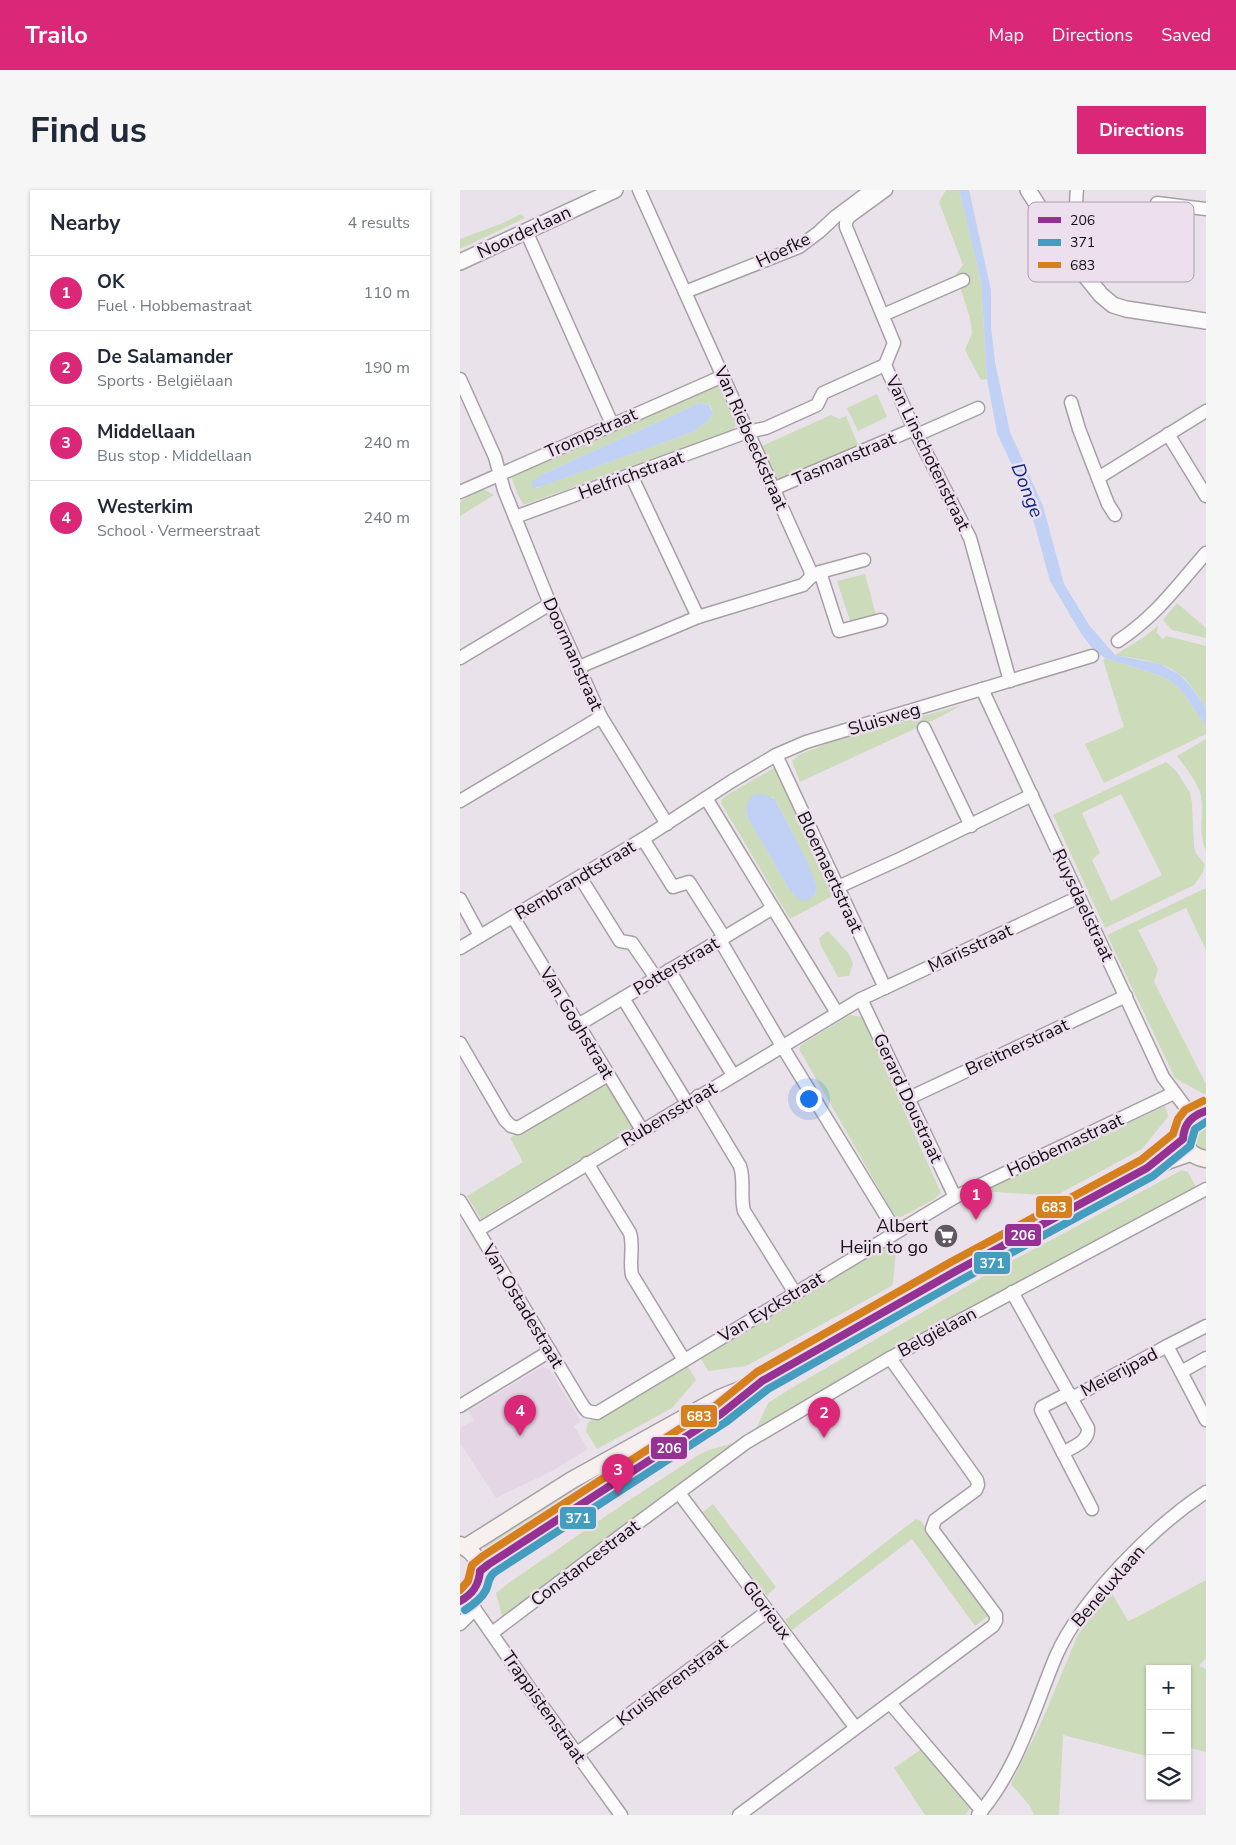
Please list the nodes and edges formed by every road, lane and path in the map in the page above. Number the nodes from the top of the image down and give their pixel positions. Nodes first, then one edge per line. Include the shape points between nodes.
1 (639, 190) edge
2 (871, 190) edge
3 (886, 190) edge
4 (1028, 190) edge
5 (612, 191) edge
6 (1036, 202) edge
7 (526, 231) junction
8 (460, 262) edge
9 (963, 280) dead end
10 (1089, 282) edge
11 (685, 292) junction
12 (883, 315) junction
13 (1206, 321) edge
14 (885, 365) junction
15 (723, 376) junction
16 (460, 379) edge
17 (1071, 402) dead end
18 (978, 408) dead end
19 (1206, 411) edge
20 (612, 424) junction
21 (747, 432) junction
22 (916, 432) junction
23 (1168, 434) junction
24 (499, 474) junction
25 (631, 475) junction
26 (1098, 478) junction
27 (773, 489) junction
28 (460, 492) edge
29 (1206, 496) edge
30 (1115, 515) dead end
31 (515, 517) junction
32 (1206, 553) edge
33 (864, 560) dead end
34 (815, 574) junction
35 (550, 604) junction
36 (698, 616) junction
37 (880, 620) dead end
38 (1118, 641) dead end
39 (1092, 656) dead end
40 (460, 658) edge
41 (579, 667) junction
42 (1010, 681) junction
43 (982, 690) junction
44 (601, 717) junction
45 (924, 728) dead end
46 (776, 755) junction
47 (1032, 796) junction
48 (706, 798) junction
49 (460, 801) edge
50 (689, 810) joint
51 (666, 824) junction
52 (970, 826) junction
53 (643, 839) junction
54 (580, 876) junction
55 (838, 887) junction
56 (1079, 897) junction
57 (460, 899) edge
58 (773, 908) junction
59 (513, 917) junction
60 (480, 936) junction
61 (722, 939) junction
62 (460, 948) edge
63 (669, 970) junction
64 (656, 978) junction
65 (885, 988) junction
66 (1126, 996) junction
67 (623, 998) junction
68 (862, 999) junction
69 (837, 1013) junction
70 (578, 1025) junction
71 (460, 1043) edge
72 (782, 1046) junction
73 (608, 1075) junction
74 (733, 1076) junction
75 (1174, 1093) junction
76 (698, 1096) junction
77 (909, 1098) junction
78 (686, 1103) junction
79 (1199, 1114) edge
80 (642, 1130) junction
81 (1187, 1146) junction
82 (1206, 1159) edge
83 (587, 1163) junction
84 (1206, 1189) edge
85 (955, 1197) junction
86 (460, 1201) edge
87 (478, 1230) junction
88 (896, 1232) junction
89 (1012, 1292) junction
90 (795, 1293) junction
91 (1206, 1326) edge
92 (1167, 1346) junction
93 (550, 1351) junction
94 (890, 1358) junction
95 (1206, 1358) edge
96 (684, 1360) junction
97 (1181, 1372) junction
98 (762, 1381) junction
99 (1070, 1395) junction
100 (460, 1406) edge
101 (587, 1411) joint
102 (1206, 1420) edge
103 (1063, 1453) junction
104 (1206, 1492) edge
105 (679, 1493) junction
106 (1092, 1509) dead end
107 (463, 1546) edge
108 (480, 1571) junction
109 (468, 1603) edge
110 (768, 1612) junction
111 (460, 1624) edge
112 (492, 1633) junction
113 (890, 1703) junction
114 (855, 1727) junction
115 (576, 1754) junction
116 (980, 1813) edge
117 (621, 1815) edge
118 (739, 1815) edge

1 - 11 street, Van Riebeeckstraat
2 - 11 street, Hoefke via 799,247
3 - 12 street, Van Linschotenstraat via 846,222
4 - 6 street
5 - 7 street, Noorderlaan
7 - 8 street, Noorderlaan
7 - 20 street
9 - 12 street
10 - 13 street via 1101,295 1126,309
11 - 15 street, Van Riebeeckstraat
12 - 14 street, Van Linschotenstraat via 894,342
14 - 21 street, Helfrichstraat via 823,393 817,405 766,428
14 - 22 street, Van Linschotenstraat
15 - 20 street, Trompstraat
15 - 21 street, Van Riebeeckstraat
16 - 24 street, Doormanstraat
17 - 26 street
18 - 22 street, Tasmanstraat
19 - 23 street
20 - 24 street, Trompstraat
21 - 25 street, Helfrichstraat
21 - 27 street, Van Riebeeckstraat
22 - 27 street, Tasmanstraat
22 - 42 street, Van Linschotenstraat via 973,547
23 - 26 street
23 - 29 street
24 - 28 street, Trompstraat
24 - 31 street, Doormanstraat
25 - 31 street, Helfrichstraat
25 - 36 street
26 - 30 street
27 - 34 street, Van Riebeeckstraat via 810,570
31 - 35 street, Doormanstraat
32 - 38 street via 1153,615
33 - 34 street
34 - 36 street via 803,585
34 - 37 street, Van Riebeeckstraat via 839,632
35 - 40 street
35 - 41 street, Doormanstraat
36 - 41 street
39 - 42 street, Sluisweg
41 - 44 street, Doormanstraat
42 - 43 street, Sluisweg
43 - 46 street, Sluisweg via 806,742
43 - 47 street, Ruysdaelstraat
44 - 49 street
44 - 51 street, Doormanstraat
45 - 52 street
46 - 48 street, Sluisweg
46 - 55 street, Bloemaertstraat
47 - 52 street
47 - 56 street, Ruysdaelstraat
48 - 50 street, Sluisweg
48 - 58 street
50 - 51 street, Rembrandtstraat
51 - 53 street, Rembrandtstraat
52 - 55 street
53 - 54 street, Rembrandtstraat
53 - 61 street via 673,887 689,882
54 - 59 street, Rembrandtstraat
54 - 64 street via 620,942 632,943
55 - 65 street, Bloemaertstraat
56 - 65 street, Marisstraat
56 - 66 street, Ruysdaelstraat
57 - 60 street
58 - 61 street, Potterstraat
58 - 69 street
59 - 60 street, Rembrandtstraat
59 - 70 street, Van Goghstraat
60 - 62 street, Rembrandtstraat
61 - 63 street, Potterstraat
61 - 72 street
63 - 64 street, Potterstraat
63 - 74 street
64 - 67 street, Potterstraat
65 - 68 street, Marisstraat
66 - 75 street, Ruysdaelstraat
66 - 77 street, Breitnerstraat
67 - 70 street, Potterstraat
67 - 78 street
68 - 69 street, Rubensstraat
68 - 77 street, Gerard Doustraat
69 - 72 street, Rubensstraat
70 - 73 street, Van Goghstraat
71 - 73 street via 505,1120 518,1128
72 - 74 street, Rubensstraat
72 - 88 street
73 - 80 street, Van Goghstraat
74 - 76 street, Rubensstraat
75 - 79 street, Ruysdaelstraat
75 - 85 street, Hobbemastraat
76 - 78 street, Rubensstraat
76 - 90 street via 740,1166 744,1211
77 - 85 street, Gerard Doustraat
78 - 80 street, Rubensstraat
79 - 81 main road via 1187,1122 1183,1131
80 - 83 street, Rubensstraat
81 - 82 main road via 1198,1158
81 - 98 main road via 964,1266
83 - 87 street, Rubensstraat
83 - 96 street via 630,1233 632,1275
84 - 89 street, Belgiëlaan
85 - 88 street, Van Eyckstraat
86 - 87 street, Van Ostadestraat
87 - 93 street, Van Ostadestraat
88 - 90 street, Van Eyckstraat
89 - 94 street, Belgiëlaan
89 - 99 street
90 - 96 street, Van Eyckstraat
91 - 92 street
92 - 97 street, Meierijpad
92 - 99 street, Meierijpad
93 - 100 street
93 - 101 street, Van Ostadestraat
94 - 105 street, Belgiëlaan via 747,1442
94 - 113 street via 977,1480 976,1490 935,1520 932,1529 996,1615 996,1621
95 - 97 street
96 - 101 street, Van Eyckstraat via 597,1413
97 - 102 street, Meierijpad
98 - 107 main road via 720,1398 572,1480
98 - 108 main road via 721,1414
99 - 103 street via 1088,1428 1088,1434 1085,1440
99 - 103 street, Meierijpad via 1041,1410
103 - 106 street
104 - 116 street, Beneluxlaan via 1159,1530 1094,1596 1057,1655 1019,1753
105 - 110 street, Glorieux
105 - 112 street, Constancestraat
107 - 108 main road via 476,1558
108 - 109 main road via 479,1583
109 - 111 street
109 - 112 street, Trappistenstraat
110 - 114 street, Glorieux
110 - 115 street, Kruisherenstraat
112 - 115 street, Trappistenstraat
113 - 114 street
113 - 116 street
114 - 118 street
115 - 117 street, Trappistenstraat

